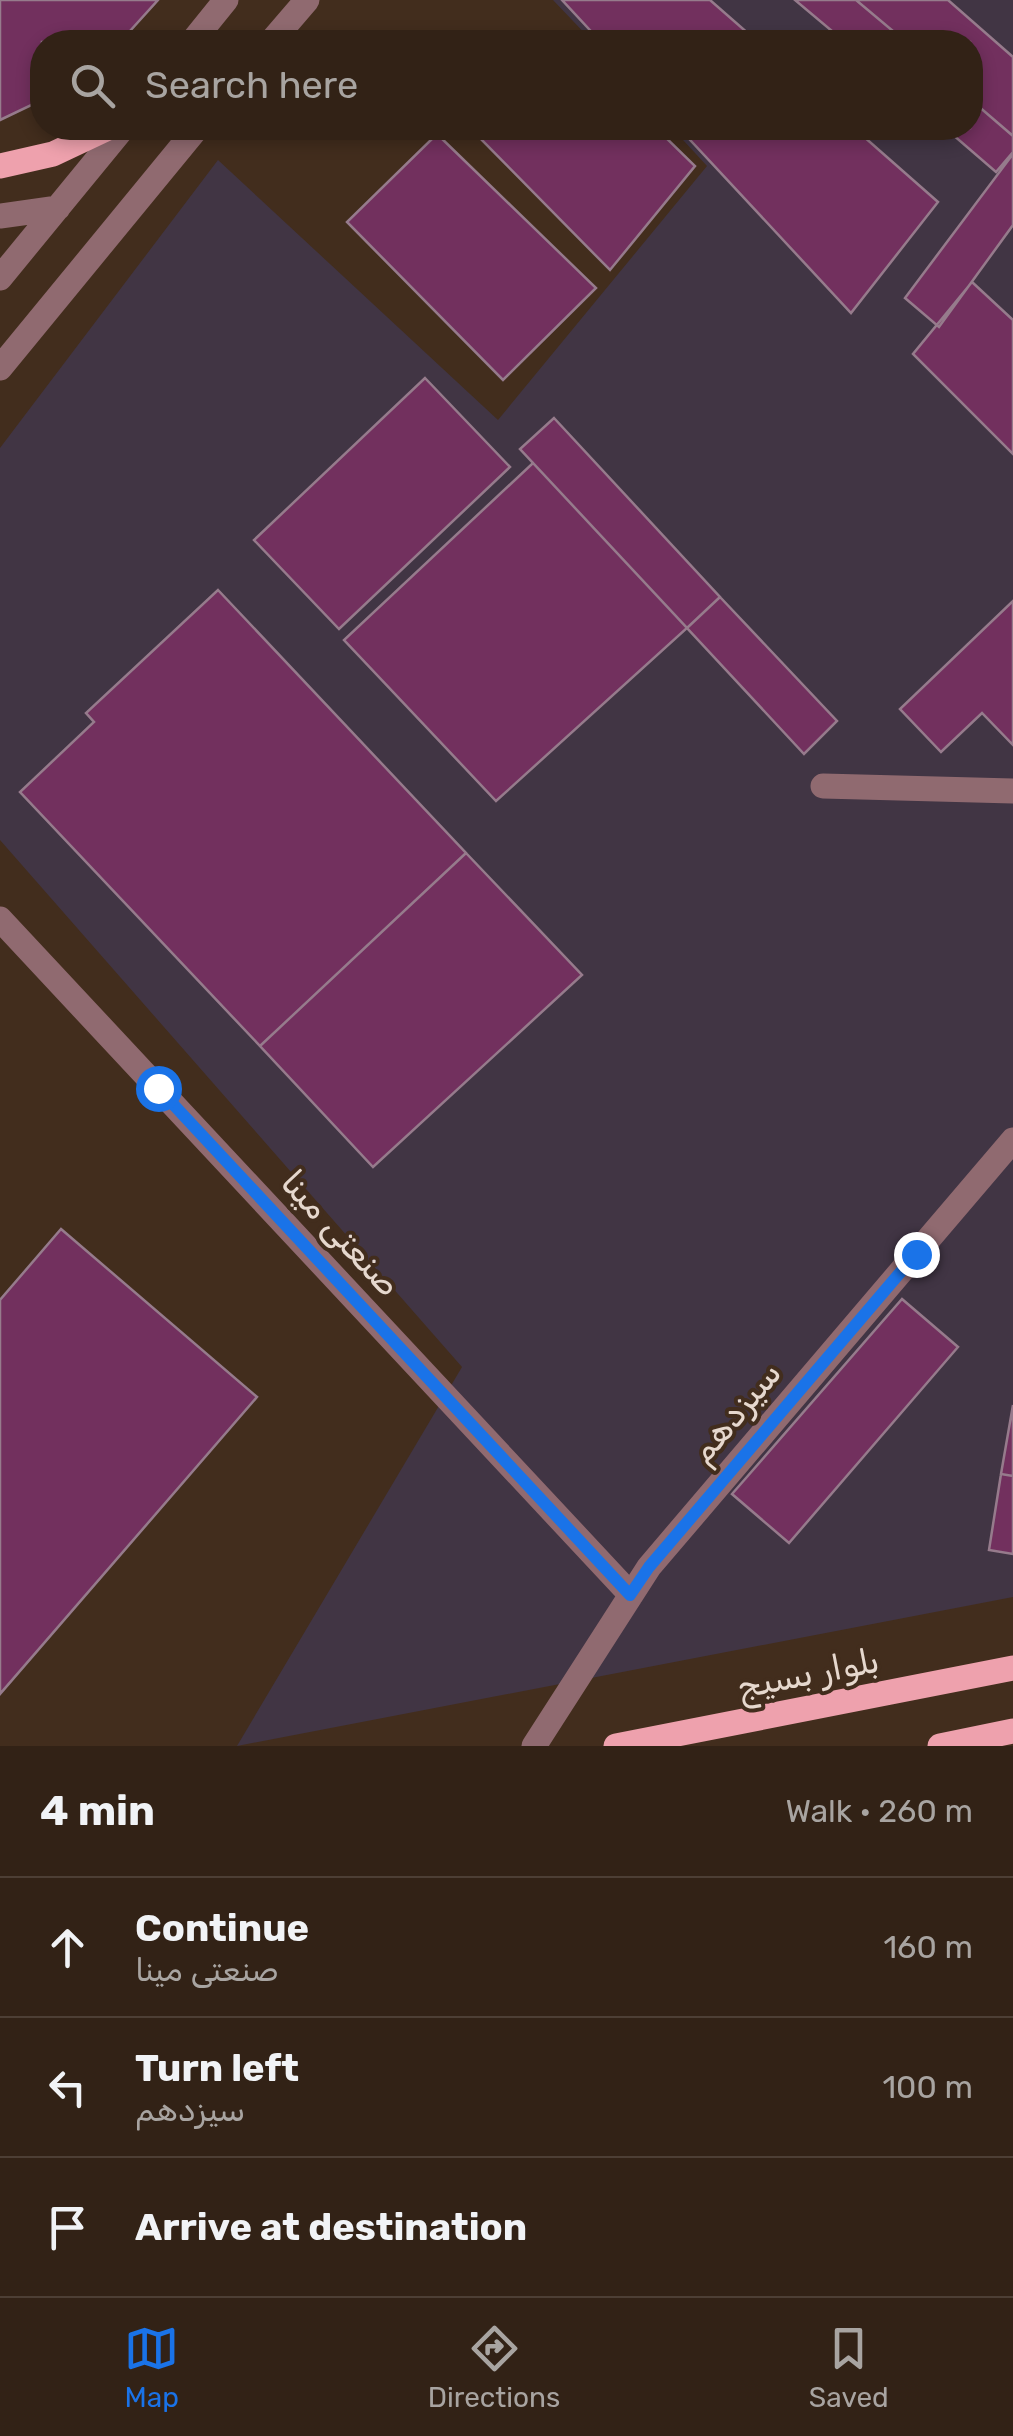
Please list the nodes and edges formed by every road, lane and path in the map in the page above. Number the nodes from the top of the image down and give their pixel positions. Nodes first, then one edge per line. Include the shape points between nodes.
1 (226, 0) edge
2 (307, 0) edge
3 (202, 30) edge
4 (281, 30) edge
5 (83, 140) edge
6 (114, 140) edge
7 (187, 140) edge
8 (0, 166) edge
9 (58, 208) junction
10 (0, 216) edge
11 (0, 278) edge
12 (0, 368) edge
13 (823, 786) dead end
14 (1013, 791) edge
15 (0, 919) edge
16 (1013, 1140) edge
17 (630, 1595) junction
18 (1013, 1668) edge
19 (1013, 1731) edge
20 (534, 1746) edge
21 (616, 1746) edge
22 (940, 1746) edge

1 - 3 street
2 - 4 street
5 - 8 main road
6 - 9 street
7 - 12 street
9 - 10 street
9 - 11 street
13 - 14 street
15 - 17 street, صنعتی مینا
16 - 17 street, سیزدهم
17 - 20 street, سیزدهم
18 - 21 main road, بلوار بسیج
19 - 22 main road

